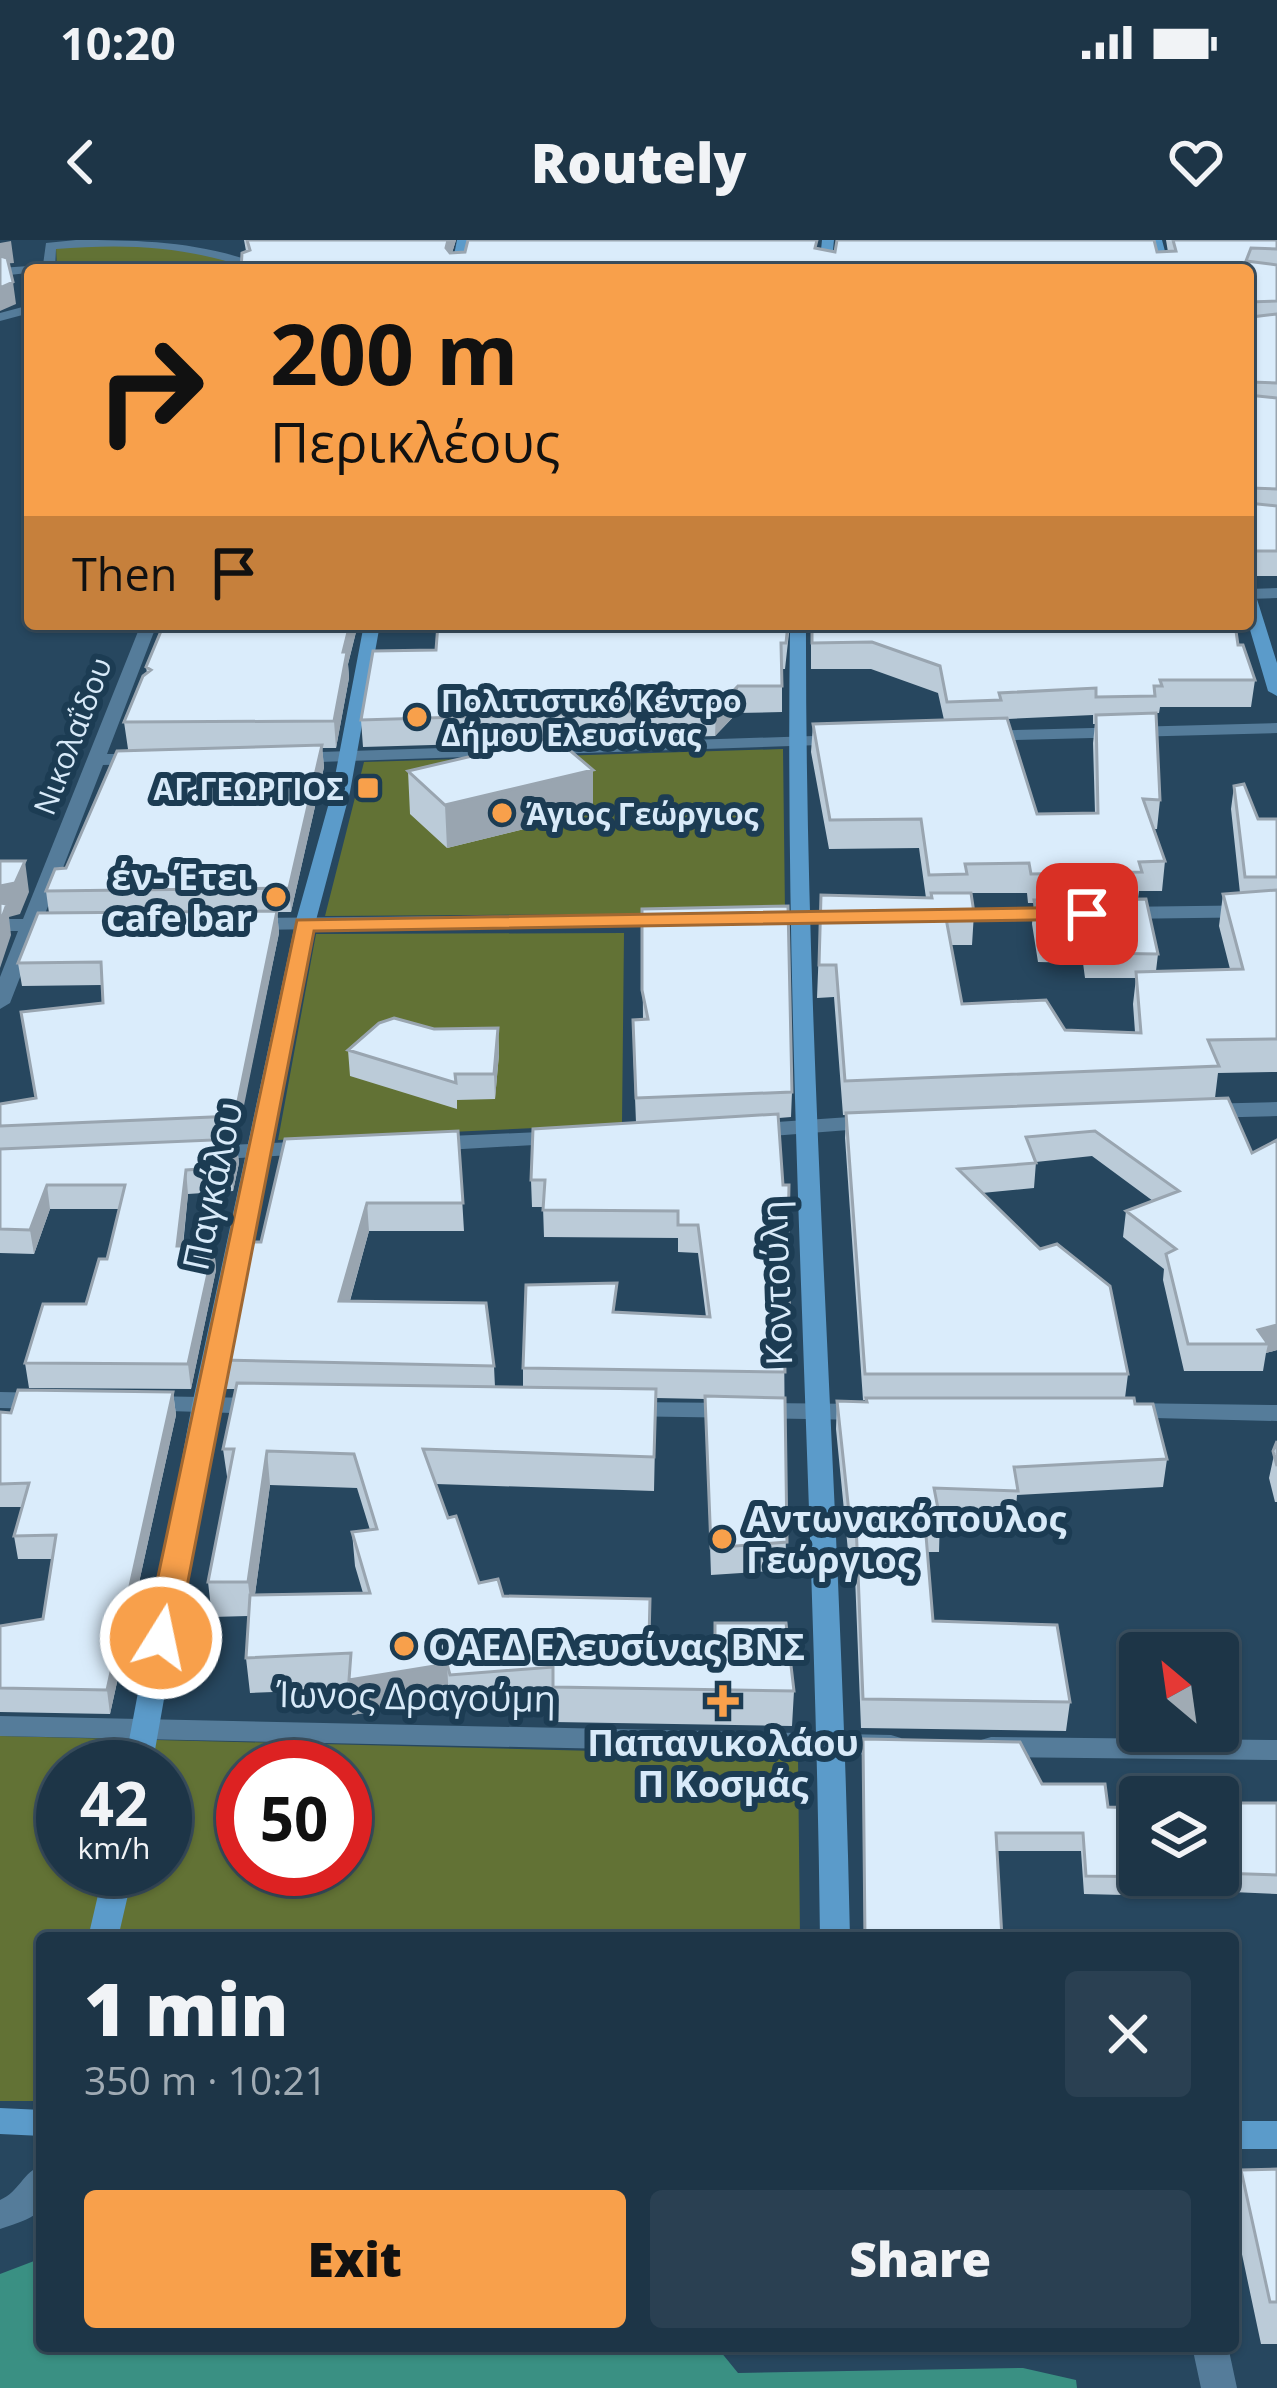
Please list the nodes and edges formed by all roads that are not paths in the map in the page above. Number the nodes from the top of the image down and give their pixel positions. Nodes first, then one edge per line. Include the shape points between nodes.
1 (118, 240) edge
2 (227, 240) edge
3 (46, 243) edge
4 (202, 250) junction
5 (239, 264) edge
6 (1254, 615) edge
7 (153, 630) edge
8 (371, 630) edge
9 (798, 630) edge
10 (1277, 691) edge
11 (1277, 728) edge
12 (956, 737) edge
13 (864, 740) edge
14 (796, 741) junction
15 (278, 758) edge
16 (347, 758) junction
17 (163, 759) edge
18 (94, 760) junction
19 (1277, 910) edge
20 (920, 917) edge
21 (682, 920) edge
22 (304, 924) junction
23 (31, 925) junction
24 (77, 925) edge
25 (236, 925) edge
26 (0, 926) edge
27 (0, 1004) edge
28 (1277, 1108) edge
29 (1181, 1112) edge
30 (895, 1121) edge
31 (806, 1128) junction
32 (711, 1132) edge
33 (592, 1137) edge
34 (403, 1145) edge
35 (332, 1148) edge
36 (261, 1151) junction
37 (190, 1154) edge
38 (0, 1400) edge
39 (68, 1402) edge
40 (113, 1403) edge
41 (204, 1405) junction
42 (298, 1406) edge
43 (605, 1410) edge
44 (817, 1412) junction
45 (888, 1412) edge
46 (1102, 1412) edge
47 (1277, 1413) edge
48 (0, 1726) edge
49 (144, 1731) junction
50 (142, 1740) edge
51 (830, 1744) junction
52 (924, 1746) edge
53 (971, 1746) edge
54 (1277, 1750) edge
55 (112, 1896) edge
56 (104, 1932) edge
57 (835, 1932) edge
58 (0, 2121) edge
59 (36, 2123) edge
60 (1239, 2135) edge
61 (1277, 2135) edge
62 (36, 2189) edge
63 (0, 2215) edge
64 (1211, 2352) edge
65 (1219, 2388) edge

1 - 3 street
1 - 4 street
2 - 4 street
4 - 5 street
6 - 10 main road
7 - 18 street, Νικολαΐδου
8 - 16 main road, Παγκάλου
9 - 14 main road, Κοντούλη
11 - 12 street
13 - 14 street
14 - 16 street
14 - 31 main road, Κοντούλη
15 - 16 street
16 - 22 main road, Παγκάλου
17 - 18 street
18 - 23 street, Νικολαΐδου
19 - 20 street
21 - 22 street
22 - 25 street
22 - 36 main road, Παγκάλου
23 - 24 street
23 - 26 street
23 - 27 street, Νικολαΐδου
28 - 29 street
30 - 31 street
31 - 32 street
31 - 44 main road, Κοντούλη
33 - 34 street
35 - 36 street
36 - 37 street
36 - 41 main road, Παγκάλου
38 - 39 street
40 - 41 street
41 - 42 street
41 - 49 main road, Παγκάλου
43 - 44 street
44 - 45 street
44 - 51 main road, Κοντούλη
46 - 47 street
48 - 49 street, Ίωνος Δραγούμη
49 - 50 main road, Παγκάλου
49 - 51 street, Ίωνος Δραγούμη
51 - 52 street, Ίωνος Δραγούμη
51 - 57 main road, Κοντούλη
53 - 54 street
55 - 56 main road
58 - 59 main road
60 - 61 main road
62 - 63 street via 26,2205
64 - 65 street

